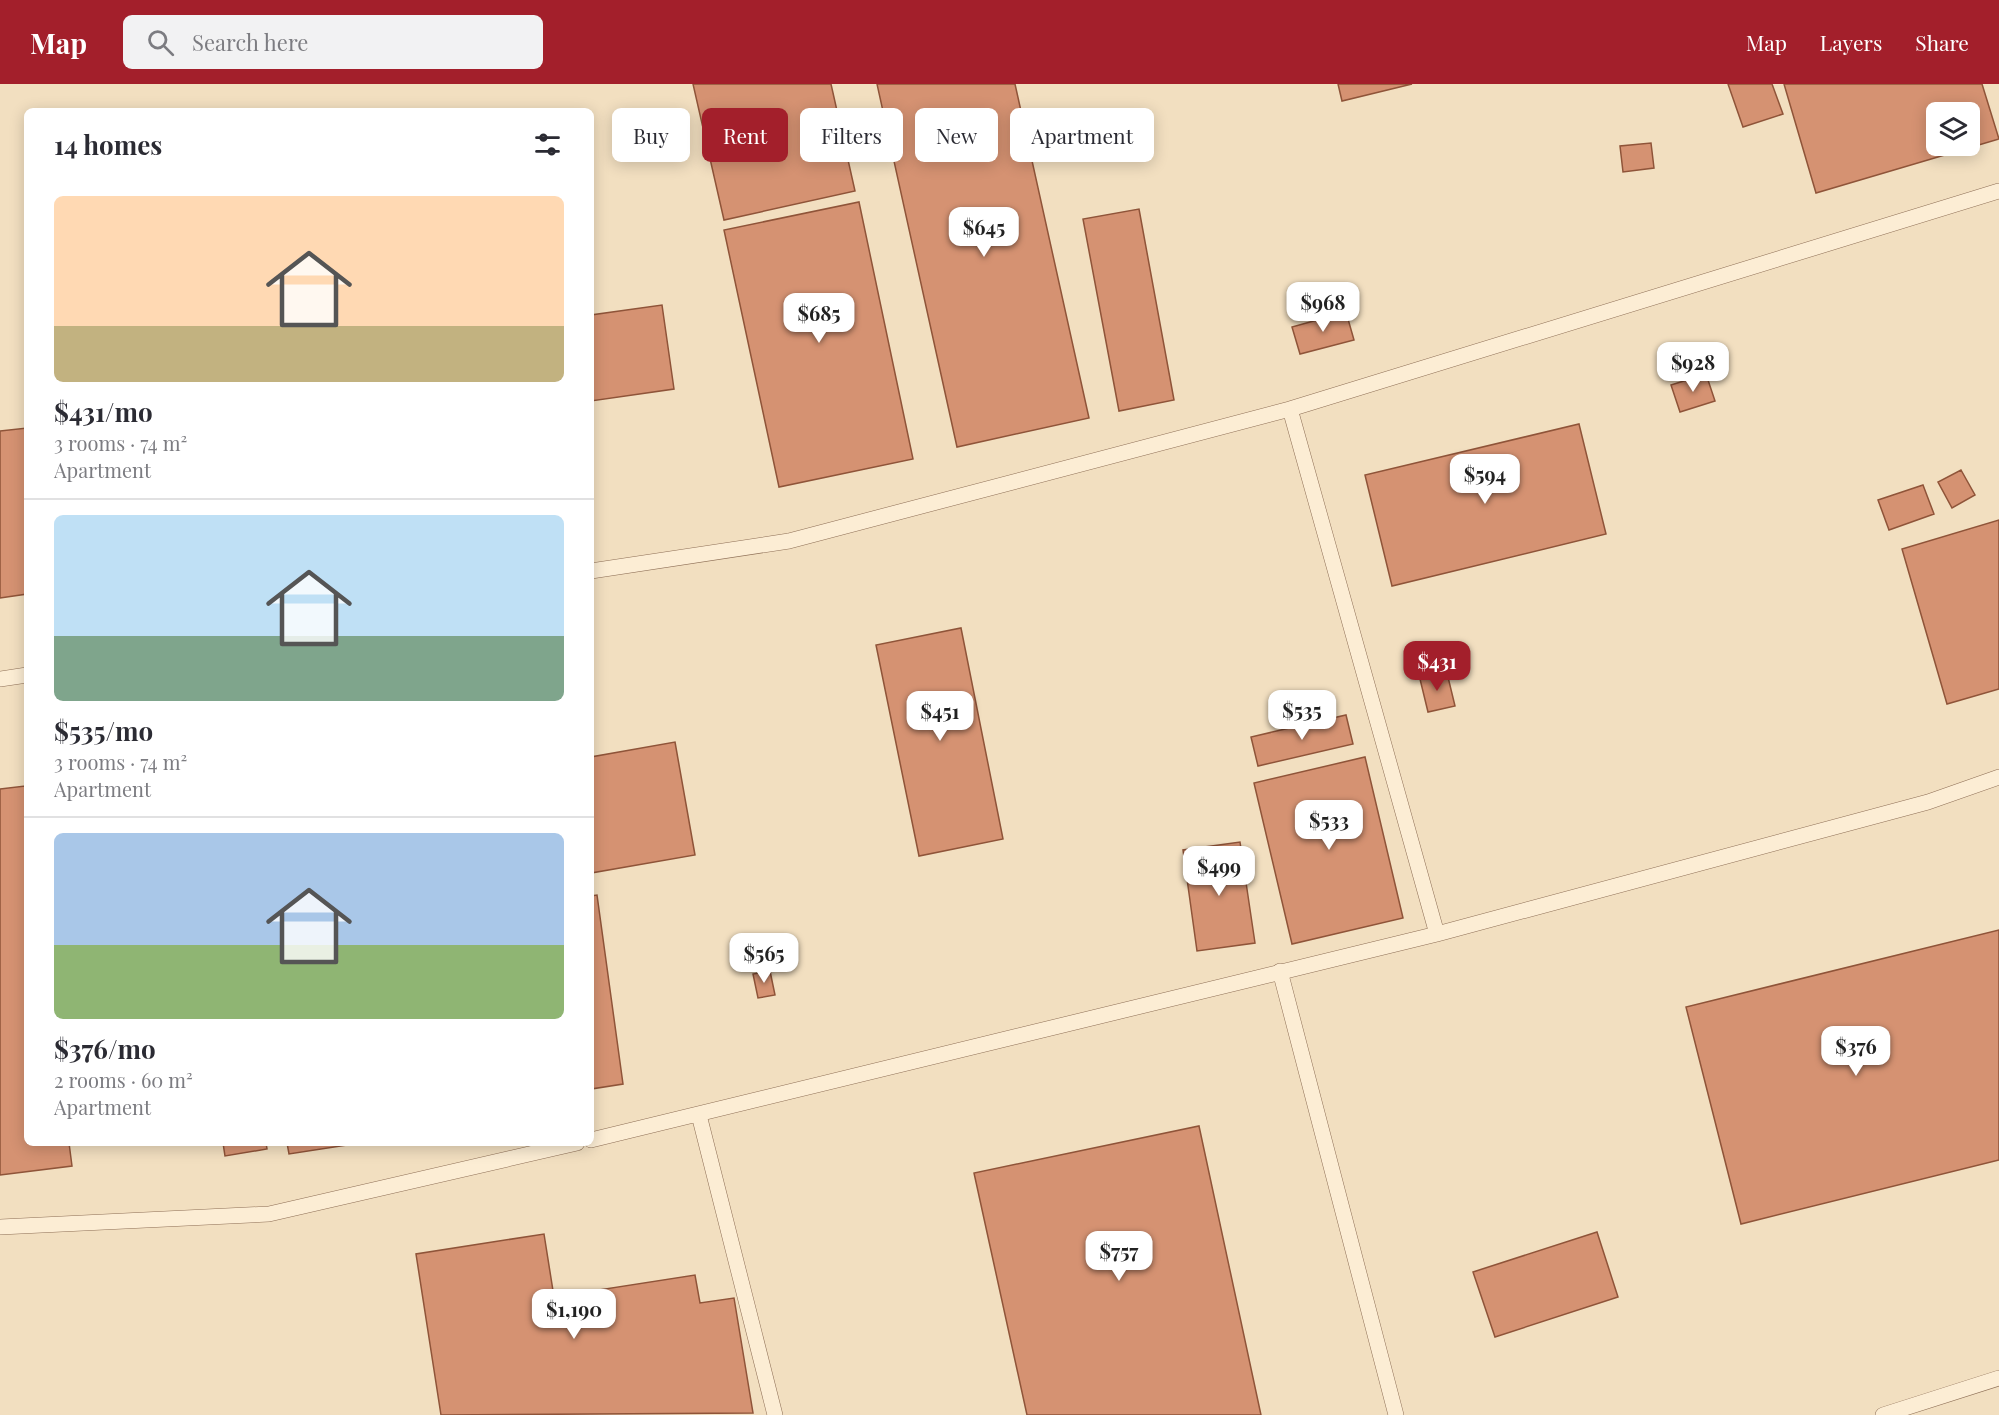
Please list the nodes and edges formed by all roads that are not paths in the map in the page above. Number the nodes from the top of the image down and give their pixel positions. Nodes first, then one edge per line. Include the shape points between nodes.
1 (1999, 191) edge
2 (1290, 409) junction
3 (594, 571) edge
4 (24, 675) edge
5 (0, 679) edge
6 (1999, 777) edge
7 (1437, 934) junction
8 (1280, 971) junction
9 (699, 1115) junction
10 (594, 1139) edge
11 (564, 1146) edge
12 (0, 1227) edge
13 (1999, 1378) edge
14 (775, 1415) edge
15 (1396, 1415) edge
16 (1883, 1415) edge

1 - 2 lane
2 - 3 lane via 789,541
2 - 7 lane
4 - 5 lane
6 - 7 lane via 1928,802
7 - 8 lane
8 - 9 lane
8 - 15 lane
9 - 10 lane
9 - 14 lane
11 - 12 lane via 269,1214
13 - 16 lane

